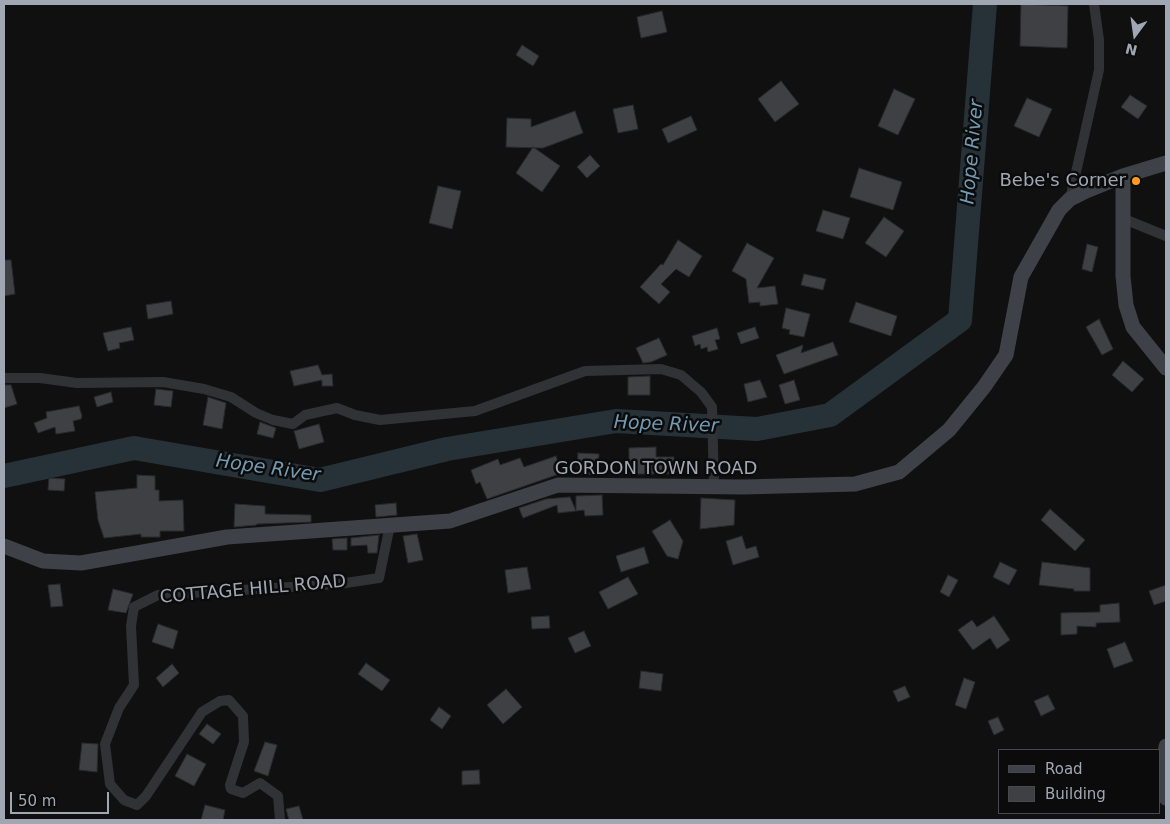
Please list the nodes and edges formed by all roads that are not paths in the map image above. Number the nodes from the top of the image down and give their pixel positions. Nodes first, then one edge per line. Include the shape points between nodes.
1 (1094, 4) edge
2 (1166, 163) edge
3 (1123, 176) junction
4 (1070, 199) junction
5 (1124, 219) junction
6 (1166, 236) edge
7 (1166, 368) edge
8 (4, 378) edge
9 (714, 487) junction
10 (390, 525) junction
11 (4, 546) edge
12 (1166, 746) edge
13 (1166, 798) edge
14 (280, 820) edge

1 - 4 street via 1099,70
2 - 3 street, GORDON TOWN ROAD
3 - 4 street, GORDON TOWN ROAD
3 - 5 street
4 - 9 street, GORDON TOWN ROAD via 1059,210 1021,277 1006,355 949,430 899,472 855,484
5 - 6 street
5 - 7 street via 1126,305 1133,327
8 - 9 street via 77,383 164,382 231,397 256,413 294,424 305,415 338,408 380,420 475,411 586,371 661,369 681,375 701,392 712,407
9 - 10 street, GORDON TOWN ROAD via 558,485 450,521
10 - 11 street, GORDON TOWN ROAD via 227,537 81,563 43,560
10 - 14 street, COTTAGE HILL ROAD via 379,578 339,584 158,596 134,607 131,626 134,684 119,708 105,744 110,784 124,800 137,805 202,712 220,701 229,700 243,716 244,742 231,789 243,793 260,783 278,796
12 - 13 street via 1163,774

